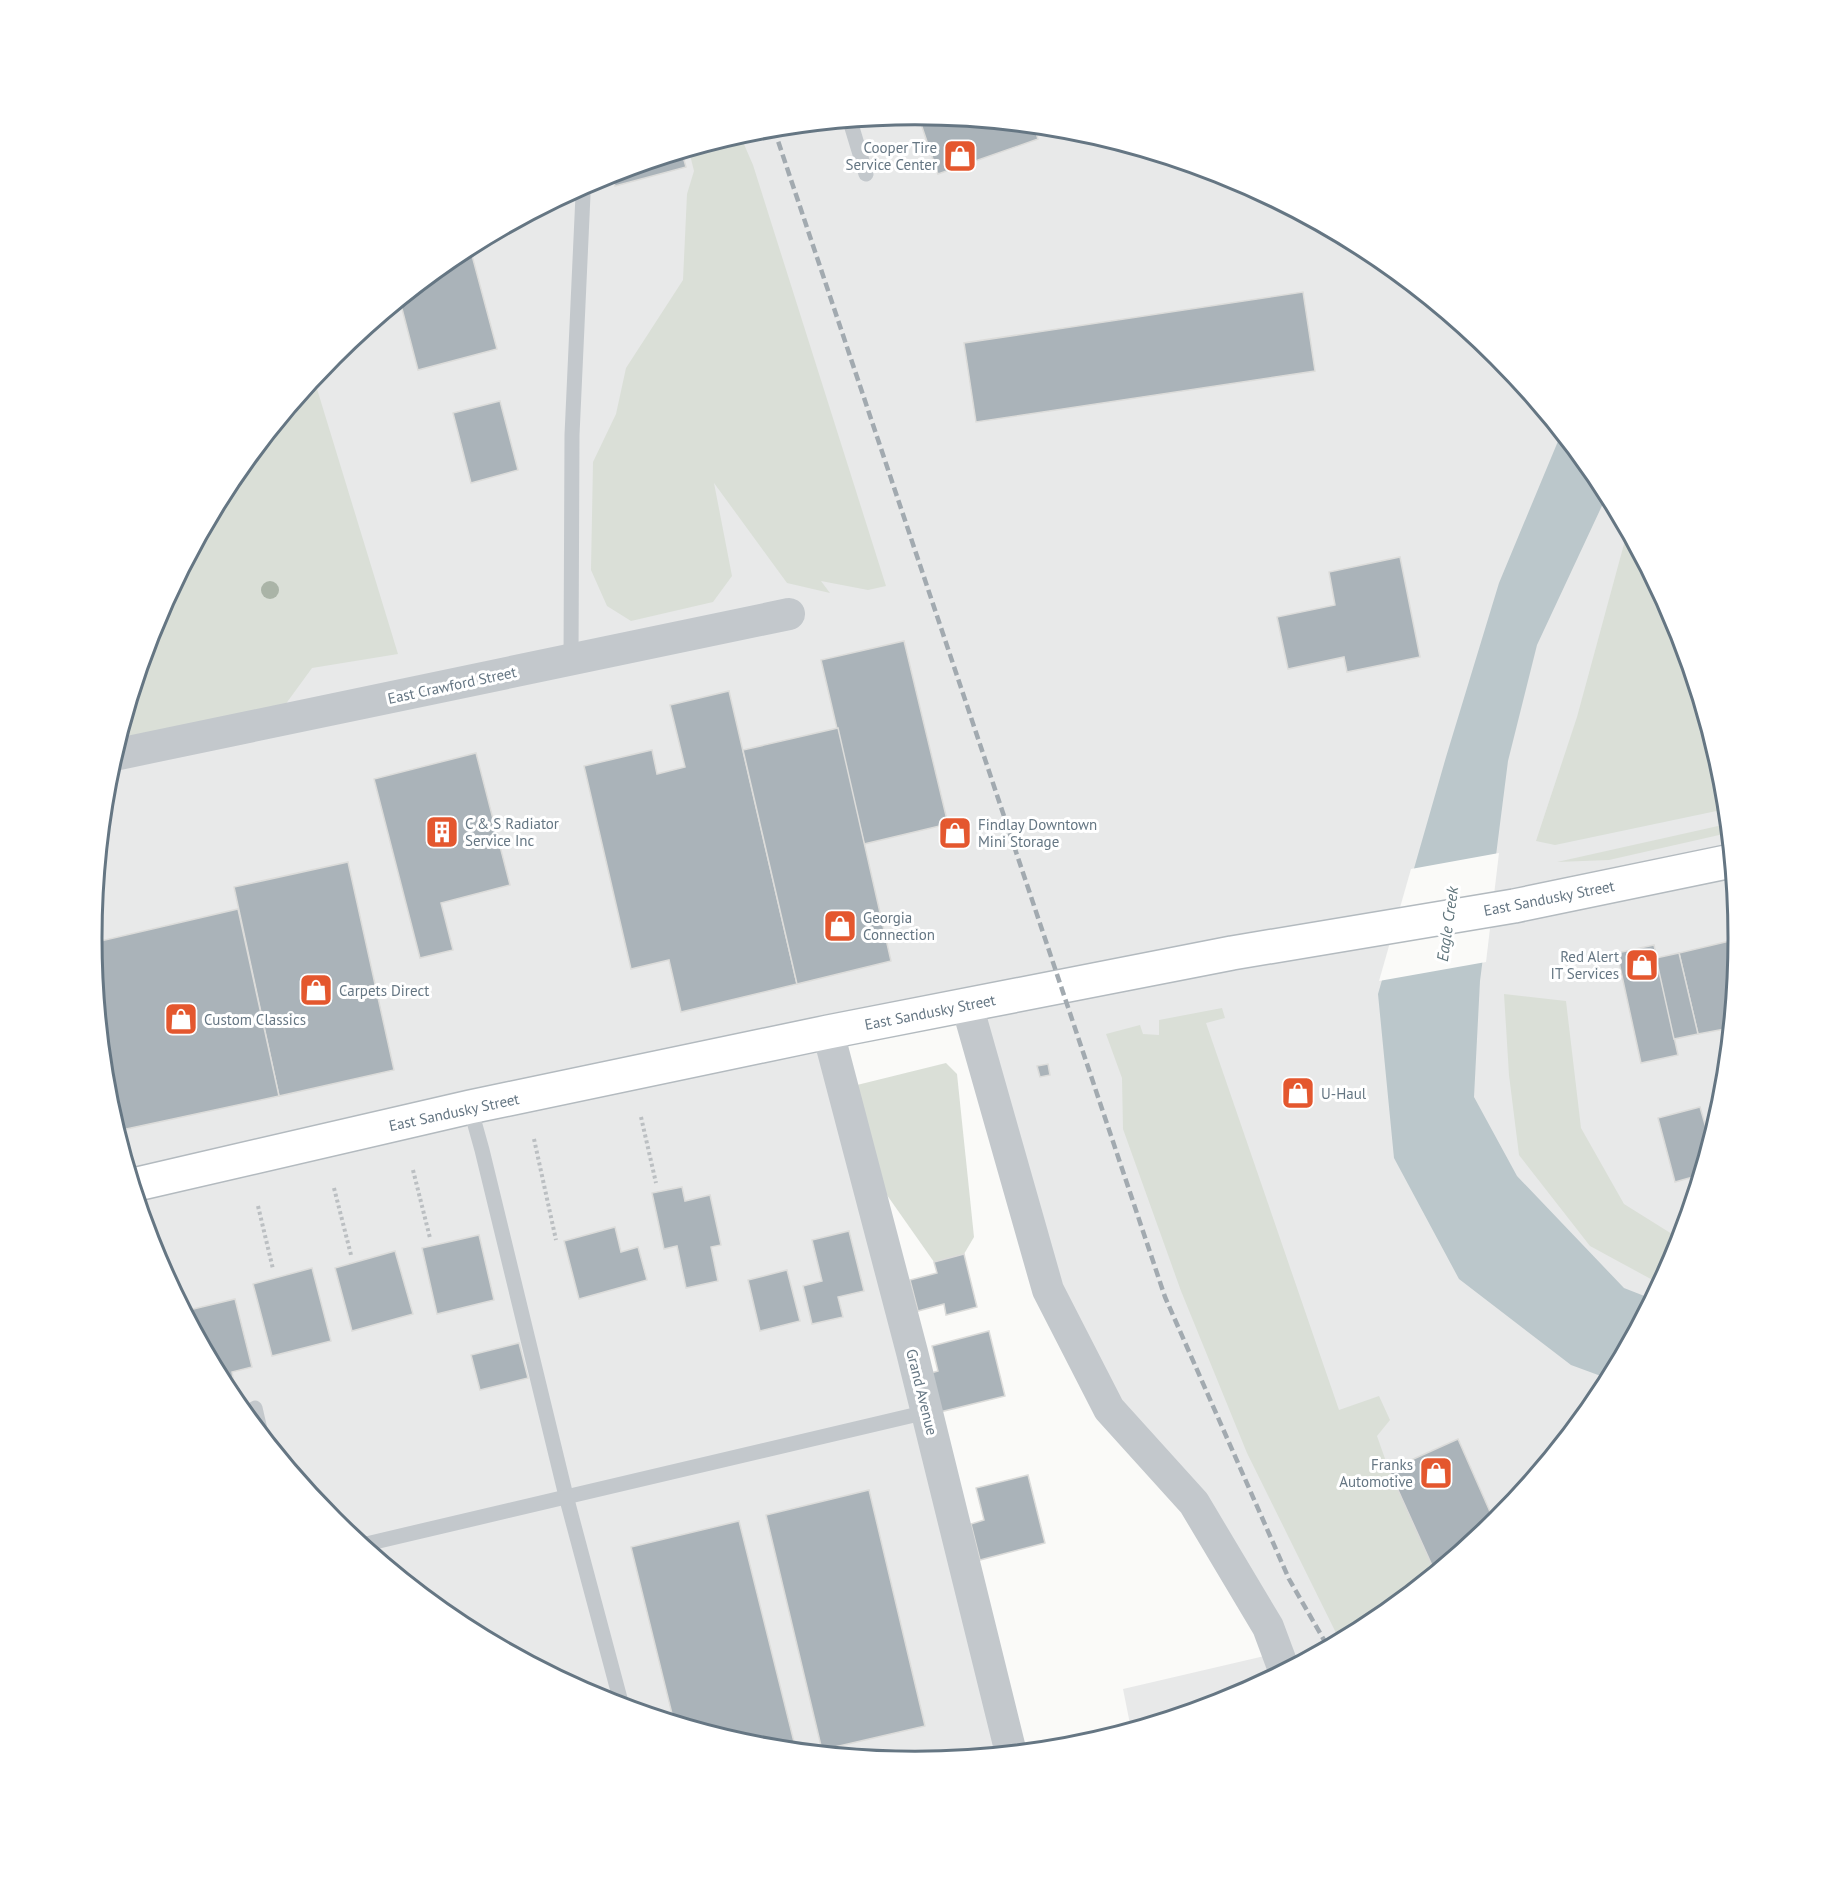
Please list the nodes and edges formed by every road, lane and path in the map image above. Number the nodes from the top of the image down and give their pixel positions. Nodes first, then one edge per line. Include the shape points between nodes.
1 (852, 128) edge
2 (866, 174) dead end
3 (583, 196) edge
4 (789, 614) dead end
5 (571, 660) junction
6 (124, 753) edge
7 (1724, 862) edge
8 (967, 1005) junction
9 (828, 1032) junction
10 (470, 1107) junction
11 (642, 1117) dead end
12 (534, 1139) dead end
13 (413, 1170) dead end
14 (656, 1183) dead end
15 (140, 1184) edge
16 (334, 1188) dead end
17 (258, 1206) dead end
18 (430, 1238) dead end
19 (556, 1239) dead end
20 (351, 1255) dead end
21 (273, 1269) dead end
22 (255, 1408) dead end
23 (927, 1412) junction
24 (256, 1414) edge
25 (566, 1496) junction
26 (371, 1543) edge
27 (1282, 1664) edge
28 (619, 1695) edge
29 (1010, 1746) edge

1 - 2 lane
3 - 5 lane via 572,435
4 - 5 street, East Crawford Street
5 - 6 street, East Crawford Street
7 - 8 main road, East Sandusky Street via 1514,906 1232,953
8 - 9 main road, East Sandusky Street
8 - 27 street via 1048,1290 1109,1409 1194,1503 1268,1627
9 - 10 main road, East Sandusky Street
9 - 23 street, Grand Avenue
10 - 15 main road, East Sandusky Street
10 - 25 lane
11 - 14 path
12 - 19 path
13 - 18 path
16 - 20 path
17 - 21 path
22 - 24 lane
23 - 25 lane
23 - 29 street, Grand Avenue
25 - 26 lane
25 - 28 lane

